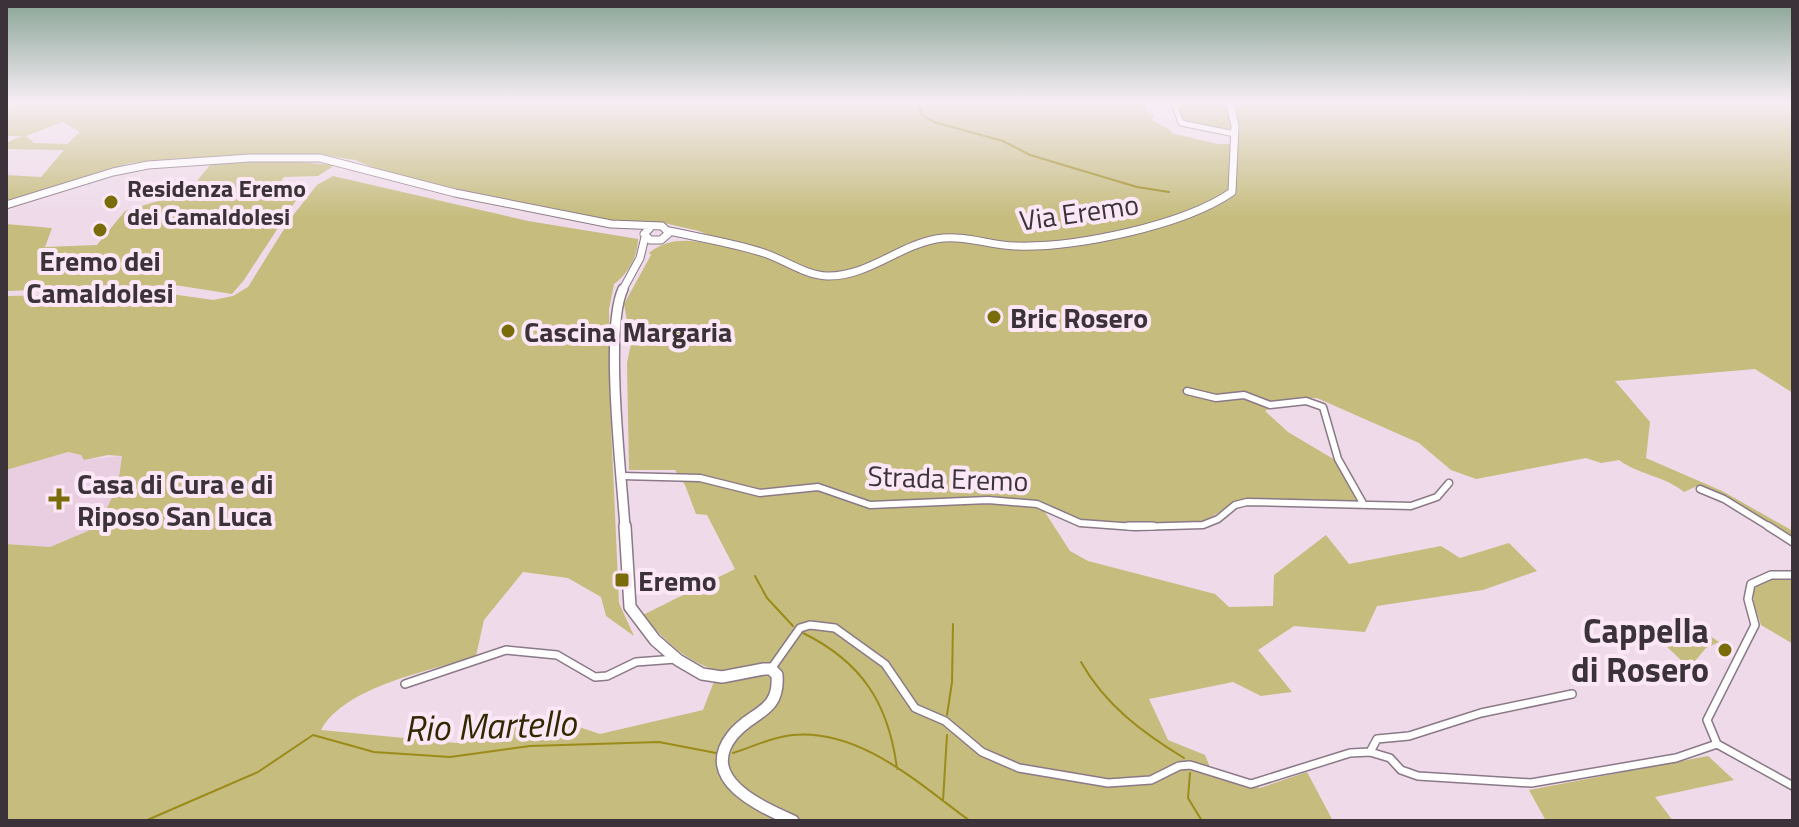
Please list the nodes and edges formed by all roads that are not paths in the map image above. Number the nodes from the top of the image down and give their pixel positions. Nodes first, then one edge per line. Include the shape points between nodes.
1 (1235, 142) edge
2 (6, 205) edge
3 (611, 224) junction
4 (650, 228) junction
5 (645, 236) junction
6 (665, 236) junction
7 (640, 258) junction
8 (1187, 391) dead end
9 (622, 476) junction
10 (1449, 483) dead end
11 (1700, 489) dead end
12 (1364, 505) junction
13 (1793, 542) edge
14 (1793, 575) edge
15 (676, 659) junction
16 (771, 669) junction
17 (405, 684) dead end
18 (1572, 694) dead end
19 (1717, 744) junction
20 (1370, 752) junction
21 (1793, 786) edge
22 (793, 821) edge

1 - 6 main road, Via Eremo via 1232,192 1227,197 1121,234 1018,246 971,238 933,239 829,276 765,253
2 - 3 main road via 132,167 298,157 332,160 410,183
3 - 4 main road
3 - 5 main road
4 - 5 main road
4 - 6 main road via 662,226
5 - 6 main road
5 - 7 main road
6 - 7 main road
7 - 9 main road via 616,309
8 - 12 street via 1216,398 1244,395 1270,405 1320,404 1338,459
9 - 12 street, Strada Eremo via 700,478 760,493 818,487 870,505 988,500 1037,504 1080,523 1135,527 1203,525 1241,503
9 - 15 main road via 630,607 646,632
10 - 12 street, Strada Eremo via 1422,505
11 - 13 street
14 - 19 street via 1774,572 1749,588 1755,625 1707,720
15 - 16 main road via 715,677
15 - 17 street via 636,662 595,677 557,655 506,650
16 - 20 street via 800,628 835,628 885,664 915,708 945,721 982,752 1019,768 1108,783 1151,780 1190,765 1251,784 1350,753
16 - 22 main road via 778,692 760,715 727,740 725,774 752,802
18 - 20 street via 1481,713 1409,736 1377,739
19 - 20 street via 1676,758 1531,783 1418,776
19 - 21 street

